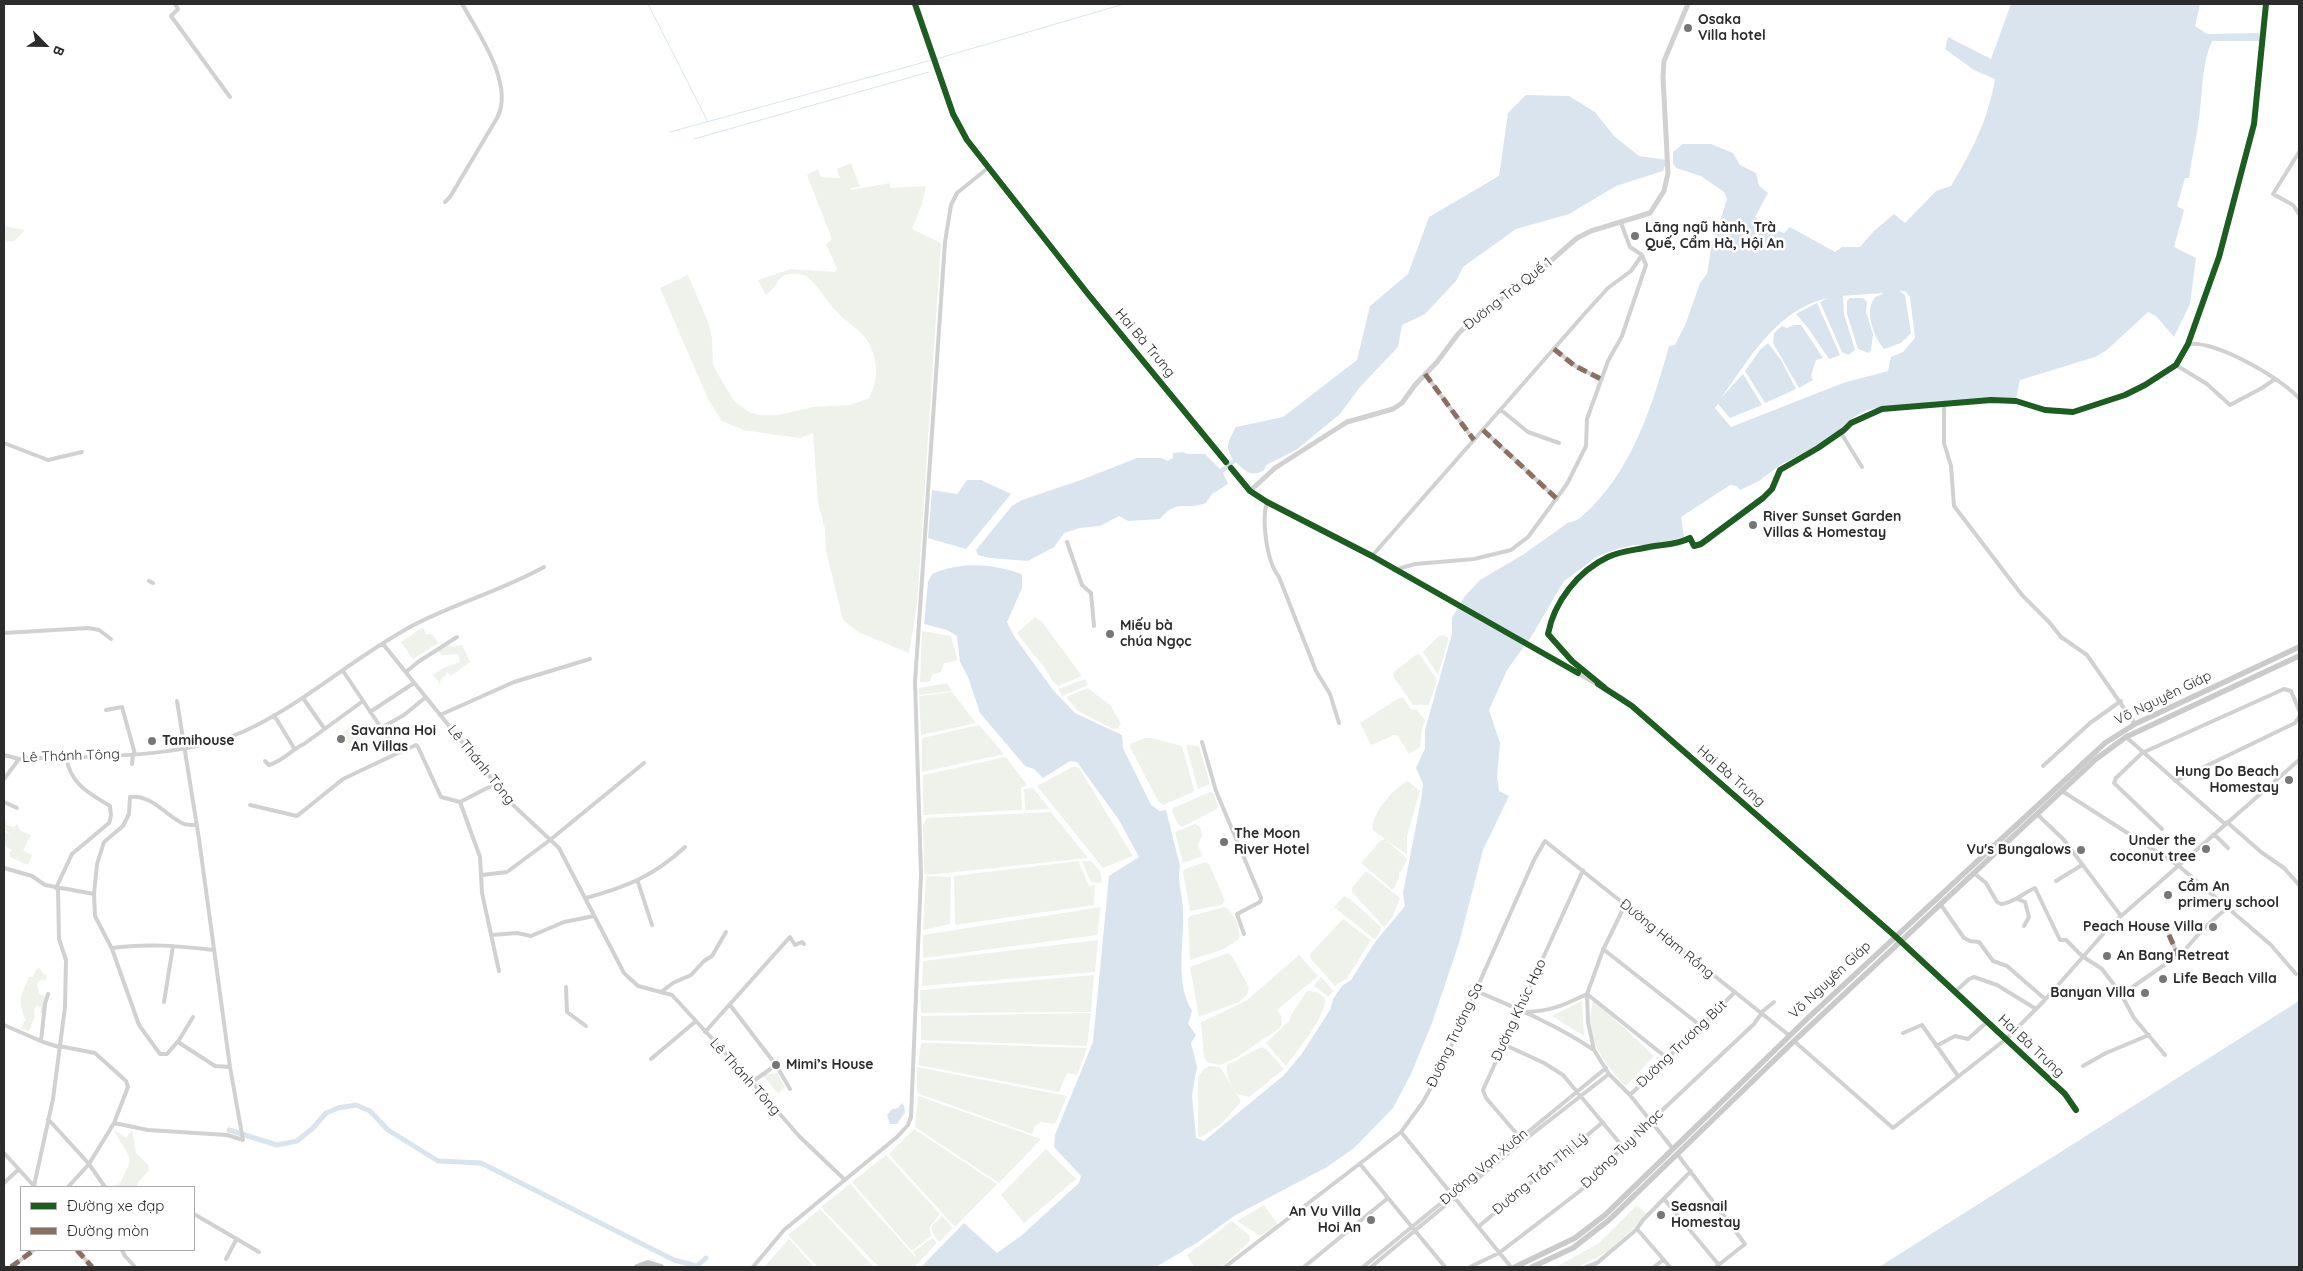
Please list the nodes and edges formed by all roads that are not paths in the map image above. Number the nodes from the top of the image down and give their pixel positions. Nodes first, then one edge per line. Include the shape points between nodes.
1 (175, 4) edge
2 (462, 4) edge
3 (915, 4) edge
4 (1688, 4) edge
5 (2266, 4) edge
6 (230, 97) dead end
7 (2299, 152) edge
8 (988, 168) junction
9 (445, 202) dead end
10 (2299, 214) edge
11 (1621, 223) junction
12 (1642, 256) junction
13 (2188, 344) junction
14 (1554, 349) junction
15 (2176, 365) junction
16 (1425, 374) junction
17 (1601, 379) junction
18 (2275, 379) junction
19 (2299, 398) edge
20 (1944, 404) junction
21 (1501, 410) junction
22 (1483, 430) junction
23 (1841, 433) junction
24 (1474, 440) junction
25 (4, 443) edge
26 (1559, 443) dead end
27 (82, 452) dead end
28 (1862, 467) dead end
29 (1250, 490) junction
30 (1557, 500) junction
31 (1267, 502) junction
32 (1067, 542) dead end
33 (1372, 556) junction
34 (544, 567) dead end
35 (1394, 570) junction
36 (1094, 626) dead end
37 (4, 633) edge
38 (457, 637) dead end
39 (111, 639) dead end
40 (383, 644) junction
41 (2299, 647) edge
42 (2299, 656) edge
43 (590, 659) dead end
44 (343, 671) junction
45 (406, 672) junction
46 (414, 683) junction
47 (1605, 688) junction
48 (426, 697) junction
49 (303, 698) junction
50 (177, 701) dead end
51 (363, 701) junction
52 (2121, 701) junction
53 (106, 710) dead end
54 (2299, 710) edge
55 (370, 712) junction
56 (274, 715) junction
57 (440, 715) junction
58 (2299, 717) edge
59 (1339, 723) dead end
60 (2135, 724) junction
61 (324, 728) junction
62 (381, 728) junction
63 (2122, 731) junction
64 (2126, 737) junction
65 (1202, 742) dead end
66 (184, 748) junction
67 (294, 748) junction
68 (398, 753) junction
69 (2142, 753) junction
70 (134, 754) junction
71 (4, 755) edge
72 (66, 757) junction
73 (19, 759) junction
74 (2299, 760) edge
75 (265, 761) dead end
76 (644, 763) dead end
77 (132, 764) dead end
78 (2043, 766) dead end
79 (4, 779) edge
80 (2175, 781) junction
81 (495, 784) junction
82 (2062, 791) junction
83 (4, 802) edge
84 (460, 802) junction
85 (250, 805) dead end
86 (17, 808) dead end
87 (2037, 814) junction
88 (2226, 823) junction
89 (196, 825) junction
90 (2162, 829) dead end
91 (2214, 834) junction
92 (550, 840) junction
93 (1545, 842) joint
94 (685, 847) dead end
95 (2228, 848) dead end
96 (2082, 865) junction
97 (2179, 866) junction
98 (4, 868) edge
99 (1583, 870) junction
100 (1974, 873) junction
101 (482, 875) junction
102 (638, 882) junction
103 (2056, 882) dead end
104 (2299, 884) edge
105 (57, 888) junction
106 (94, 894) junction
107 (586, 898) junction
108 (2017, 899) junction
109 (1941, 904) junction
110 (1625, 905) junction
111 (2227, 908) junction
112 (594, 916) junction
113 (2121, 916) junction
114 (652, 925) dead end
115 (2024, 926) dead end
116 (726, 932) dead end
117 (1244, 934) dead end
118 (492, 935) junction
119 (1895, 936) junction
120 (2169, 936) dead end
121 (1900, 941) junction
122 (804, 944) dead end
123 (173, 946) junction
124 (112, 948) junction
125 (1603, 949) junction
126 (214, 950) junction
127 (2178, 955) junction
128 (2082, 956) junction
129 (498, 971) dead end
130 (2296, 974) dead end
131 (566, 987) dead end
132 (1476, 990) junction
133 (661, 992) junction
134 (1955, 992) junction
135 (1734, 993) junction
136 (48, 994) dead end
137 (1587, 994) junction
138 (2121, 995) junction
139 (2045, 999) junction
140 (164, 1002) dead end
141 (1774, 1002) dead end
142 (730, 1005) junction
143 (2036, 1009) junction
144 (1519, 1010) junction
145 (1526, 1012) junction
146 (1761, 1015) junction
147 (192, 1017) dead end
148 (696, 1022) junction
149 (1988, 1022) junction
150 (4, 1025) edge
151 (586, 1026) dead end
152 (1700, 1026) junction
153 (705, 1032) junction
154 (1903, 1033) dead end
155 (2149, 1034) junction
156 (1790, 1036) junction
157 (2006, 1039) junction
158 (41, 1041) junction
159 (1794, 1041) junction
160 (178, 1042) junction
161 (1503, 1044) junction
162 (59, 1046) junction
163 (1936, 1046) junction
164 (1594, 1050) junction
165 (2165, 1055) dead end
166 (651, 1058) dead end
167 (1667, 1058) junction
168 (776, 1065) junction
169 (2082, 1066) dead end
170 (230, 1067) junction
171 (1606, 1068) junction
172 (1609, 1074) junction
173 (1958, 1076) junction
174 (752, 1082) junction
175 (790, 1089) dead end
176 (1579, 1092) junction
177 (1630, 1095) junction
178 (2076, 1110) dead end
179 (48, 1119) junction
180 (1651, 1121) junction
181 (1603, 1122) junction
182 (114, 1123) junction
183 (1401, 1132) junction
184 (1522, 1139) junction
185 (1623, 1146) junction
186 (1673, 1149) junction
187 (4, 1154) edge
188 (1678, 1155) junction
189 (89, 1164) junction
190 (1360, 1164) junction
191 (19, 1169) junction
192 (1691, 1172) junction
193 (845, 1180) junction
194 (4, 1183) edge
195 (35, 1186) edge
196 (69, 1186) edge
197 (104, 1186) edge
198 (1452, 1194) junction
199 (1388, 1198) junction
200 (1455, 1199) junction
201 (1664, 1199) junction
202 (195, 1215) edge
203 (1478, 1226) junction
204 (1411, 1228) junction
205 (1637, 1229) junction
206 (1415, 1232) junction
207 (236, 1240) junction
208 (33, 1251) edge
209 (78, 1251) edge
210 (122, 1251) edge
211 (259, 1252) dead end
212 (1499, 1252) junction
213 (226, 1259) dead end
214 (1663, 1260) junction
215 (1310, 1262) junction
216 (1596, 1263) junction
217 (1717, 1266) edge
218 (11, 1267) edge
219 (92, 1267) edge
220 (135, 1267) edge
221 (637, 1267) edge
222 (661, 1267) edge
223 (753, 1267) edge
224 (1225, 1267) edge
225 (1304, 1267) edge
226 (1314, 1267) edge
227 (1362, 1267) edge
228 (1371, 1267) edge
229 (1445, 1267) edge
230 (1470, 1267) edge
231 (1511, 1267) edge
232 (1516, 1267) edge
233 (1532, 1267) edge
234 (1586, 1267) edge
235 (1593, 1267) edge
236 (1654, 1267) edge
237 (1670, 1267) edge

1 - 6 street via 178,9 171,16
2 - 9 street via 494,64 502,91 502,104 497,118
3 - 8 street, Hai Bà Trưng via 953,114
4 - 11 street, Đường Trà Quế 1 via 1664,61 1668,173 1664,191 1650,213
5 - 13 street via 2254,124 2224,241
7 - 10 street via 2273,194 2293,205
8 - 29 street, Hai Bà Trưng
8 - 193 street via 957,193 951,206 945,242 915,682 921,874 911,1117 896,1137
11 - 12 street via 1630,247
11 - 16 street, Đường Trà Quế 1 via 1591,230 1577,238 1538,272 1470,322
12 - 14 street via 1631,271 1608,288
12 - 17 street via 1646,265 1622,336
13 - 15 street
13 - 18 street via 2200,344 2236,356
14 - 17 street via 1574,366
14 - 21 street
15 - 18 street via 2207,384 2230,405
15 - 20 street via 2145,385 2073,412 2045,410 2002,400
16 - 24 street
16 - 29 street, Đường Trà Quế 1 via 1402,403 1393,409 1347,422 1276,468
17 - 30 street via 1587,419 1586,446
18 - 19 street
20 - 23 street via 1882,409 1851,423
20 - 52 street via 1944,443 1951,466 1954,506 2022,594 2060,637 2087,654
21 - 22 street
21 - 26 street via 1528,432
22 - 24 street
22 - 30 street
23 - 28 street
23 - 47 street via 1780,470 1772,489 1763,498 1701,544 1694,546 1690,538 1681,544 1651,546 1618,554 1597,564 1577,580 1558,605 1548,634 1572,661
24 - 33 street
25 - 27 street via 48,460
29 - 31 street, Hai Bà Trưng
30 - 35 street via 1528,537 1512,550 1474,559 1415,564
31 - 33 street, Hai Bà Trưng
31 - 59 street via 1265,532 1275,572 1316,671 1330,694
32 - 36 street via 1082,585 1091,593
33 - 35 street, Hai Bà Trưng
34 - 40 street via 424,620
35 - 47 street, Hai Bà Trưng
37 - 39 street via 88,628
38 - 45 street
40 - 44 street, Lê Thánh Tông
40 - 45 street, Lê Thánh Tông
41 - 60 main road, Võ Nguyên Giáp
42 - 64 main road, Võ Nguyên Giáp
43 - 57 street via 514,682
44 - 49 street, Lê Thánh Tông
44 - 51 street
45 - 46 street, Lê Thánh Tông
46 - 48 street, Lê Thánh Tông
46 - 55 street
47 - 119 street, Hai Bà Trưng via 1632,706
48 - 57 street, Lê Thánh Tông
48 - 62 street
49 - 56 street, Lê Thánh Tông
49 - 61 street
50 - 66 street
51 - 55 street
51 - 61 street
52 - 60 street
52 - 78 street via 2090,722
53 - 70 street via 122,707
54 - 69 street via 2291,691 2284,689
55 - 62 street
56 - 66 street, Lê Thánh Tông via 252,728
56 - 67 street
57 - 81 street, Lê Thánh Tông
58 - 80 street via 2295,723
60 - 63 main road, Võ Nguyên Giáp
61 - 67 street
62 - 68 street
63 - 64 main road
63 - 119 main road, Võ Nguyên Giáp via 2093,752
64 - 69 street
64 - 82 main road, Võ Nguyên Giáp via 2096,759
65 - 117 street via 1216,790 1261,898 1260,902 1237,914
66 - 70 street, Lê Thánh Tông
66 - 89 street
67 - 75 street via 284,759 273,764
68 - 84 street via 418,746 441,797
68 - 85 street via 344,779 297,816
69 - 80 street
69 - 90 street via 2114,783
70 - 72 street, Lê Thánh Tông
70 - 77 street
71 - 73 street, Lê Thánh Tông
72 - 73 street, Lê Thánh Tông
72 - 105 street via 69,770 88,794 110,806 111,816 109,823 72,854
73 - 79 street
74 - 88 street
76 - 92 street
80 - 88 street
81 - 84 street
81 - 92 street, Lê Thánh Tông
82 - 87 main road, Võ Nguyên Giáp
82 - 97 street
83 - 86 street
84 - 101 street via 480,857
87 - 96 street via 2064,840
87 - 100 main road, Võ Nguyên Giáp
88 - 91 street
88 - 104 street via 2284,868
89 - 106 street via 185,824 158,806 130,796 129,814 101,848
89 - 126 street
91 - 95 street
91 - 97 street
92 - 101 street via 507,872
92 - 107 street, Lê Thánh Tông via 559,848
93 - 99 street, Đường Hàm Rồng
93 - 132 street, Đường Trường Sa
94 - 102 street
96 - 103 street
96 - 113 street
97 - 111 street
97 - 113 street
98 - 105 street
99 - 110 street, Đường Hàm Rồng
99 - 144 street, Đường Khúc Hạo
100 - 108 street via 1986,883 2000,903
100 - 109 main road, Võ Nguyên Giáp
101 - 118 street via 482,893
102 - 107 street
102 - 114 street
105 - 106 street
105 - 162 street via 59,939 66,960 65,1008
106 - 124 street via 97,922
107 - 112 street, Lê Thánh Tông
108 - 115 street via 2025,902 2029,912
108 - 128 street via 2035,888 2060,940 2066,940
109 - 121 main road, Võ Nguyên Giáp
109 - 139 street via 1964,938 1979,942 1993,961 2007,966
110 - 125 street
110 - 135 street, Đường Hàm Rồng
111 - 127 street
111 - 130 street via 2271,945
112 - 118 street via 564,922 531,936 517,933
112 - 133 street, Lê Thánh Tông via 624,973 638,986
113 - 128 street
116 - 133 street via 712,956 691,975 673,982
118 - 129 street
119 - 121 main road
119 - 156 main road, Võ Nguyên Giáp
120 - 127 street
121 - 134 street, Hai Bà Trưng
121 - 159 main road, Võ Nguyên Giáp
122 - 142 street via 795,945 790,937
123 - 124 street
123 - 126 street
123 - 140 street
124 - 160 street via 131,1007 147,1038 160,1054 167,1054
125 - 137 street
125 - 152 street
126 - 170 street
127 - 138 street
128 - 138 street via 2102,969
128 - 139 street
131 - 151 street via 567,1012
132 - 144 street
132 - 183 street, Đường Trường Sa via 1440,1071
133 - 148 street, Lê Thánh Tông via 672,995
134 - 143 street via 1974,977 1997,986
134 - 149 street, Hai Bà Trưng
135 - 146 street, Đường Hàm Rồng
135 - 152 street, Đường Trương Bút
136 - 158 street
137 - 145 street via 1558,1009
137 - 164 street
137 - 167 street
138 - 155 street via 2134,1018
139 - 143 street
141 - 146 street, Đường Tuy Nhạc
142 - 153 street
142 - 168 street
143 - 157 street
144 - 145 street
144 - 161 street, Đường Khúc Hạo
145 - 164 street
146 - 156 street, Đường Hàm Rồng
146 - 180 street, Đường Tuy Nhạc
147 - 160 street
148 - 153 street, Lê Thánh Tông
148 - 166 street
149 - 157 street, Hai Bà Trưng
149 - 163 street via 1968,1039 1955,1036
150 - 158 street
152 - 167 street, Đường Trương Bút
153 - 174 street, Lê Thánh Tông
154 - 163 street via 1921,1024
155 - 165 street
155 - 169 street
156 - 186 main road, Võ Nguyên Giáp
157 - 173 street
157 - 178 street, Hai Bà Trưng via 2065,1094
158 - 162 street
159 - 173 street via 1893,1128
159 - 188 main road, Võ Nguyên Giáp
160 - 170 street via 215,1066
161 - 176 street via 1552,1067
161 - 184 street, Đường Khúc Hạo via 1483,1090 1486,1098
162 - 179 street
162 - 182 street via 95,1053 126,1081 126,1095
163 - 173 street
164 - 171 street
167 - 177 street, Đường Trương Bút
168 - 174 street
168 - 175 street
170 - 182 street via 243,1140 227,1135 148,1130
171 - 172 street
171 - 176 street, Đường Vạn Xuân
172 - 176 street, Đường Vạn Xuân
172 - 177 street
174 - 193 street, Lê Thánh Tông via 799,1136
176 - 181 street
176 - 184 street, Đường Vạn Xuân
177 - 180 street
179 - 189 street
179 - 195 street
180 - 185 street, Đường Tuy Nhạc
180 - 186 street
181 - 185 street
181 - 203 street, Đường Trần Thị Lý
182 - 189 street
183 - 190 street, Đường Trường Sa
183 - 198 street
184 - 198 street, Đường Vạn Xuân
184 - 200 street, Đường Vạn Xuân
185 - 212 street, Đường Tuy Nhạc via 1580,1191
186 - 188 main road
186 - 232 main road, Võ Nguyên Giáp via 1588,1229 1548,1253
187 - 191 street
188 - 192 street
188 - 233 main road, Võ Nguyên Giáp via 1590,1237
189 - 196 street
189 - 197 street
190 - 199 street
190 - 224 street, Đường Trường Sa
191 - 194 street
191 - 195 street
192 - 201 street
192 - 217 street via 1745,1244
193 - 223 street via 784,1230
198 - 200 street
198 - 204 street, Đường Vạn Xuân
199 - 204 street
199 - 215 street
200 - 203 street
200 - 206 street, Đường Vạn Xuân
201 - 205 street
201 - 217 street
202 - 207 street
203 - 212 street
204 - 206 street
204 - 227 street, Đường Vạn Xuân
205 - 214 street
205 - 216 street
206 - 228 street, Đường Vạn Xuân
206 - 229 street
207 - 211 street
207 - 213 street
208 - 218 street
209 - 219 street
210 - 220 street
212 - 230 street, Đường Tuy Nhạc
212 - 231 street
214 - 236 street
214 - 237 street
215 - 225 street
215 - 226 street
216 - 234 street
216 - 235 street
221 - 222 main road via 648,1263

